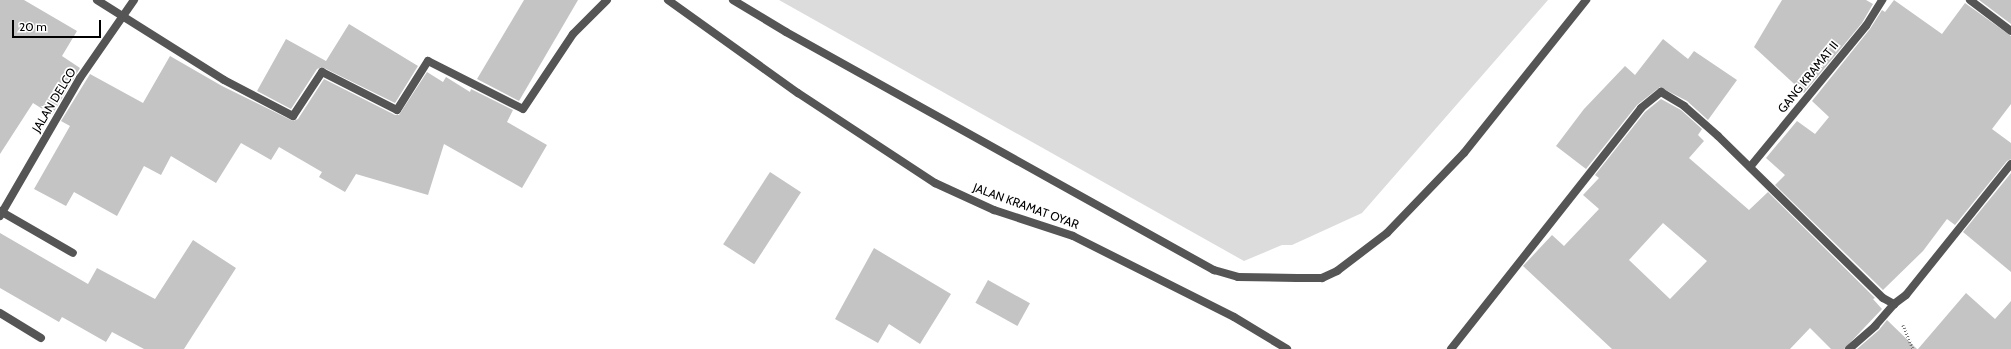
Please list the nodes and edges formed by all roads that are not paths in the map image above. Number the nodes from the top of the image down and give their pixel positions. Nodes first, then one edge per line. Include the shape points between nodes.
1 (97, 0) edge
2 (134, 0) edge
3 (607, 0) edge
4 (668, 0) edge
5 (733, 0) edge
6 (1586, 0) edge
7 (1882, 0) edge
8 (1970, 0) edge
9 (123, 18) junction
10 (2011, 31) edge
11 (2011, 164) edge
12 (1750, 167) junction
13 (1, 213) edge
14 (73, 253) dead end
15 (1894, 304) junction
16 (0, 313) edge
17 (41, 338) dead end
18 (1287, 349) edge
19 (1451, 349) edge
20 (1849, 349) edge

1 - 9 street
2 - 9 street, JALAN DELCO
3 - 9 street via 573,34 523,109 428,61 397,110 322,72 296,114 290,116 224,80
4 - 18 street, JALAN KRAMAT OYAR via 798,93 936,183 994,210 1073,236 1234,317
5 - 6 street via 1214,270 1238,277 1322,278 1337,271 1387,233 1464,153
7 - 12 street, GANG KRAMAT II via 1866,26
8 - 10 street
9 - 13 street, JALAN DELCO via 80,78
11 - 15 street via 1906,295
12 - 15 street via 1883,298
12 - 19 street via 1684,106 1661,92 1655,94 1612,143
13 - 14 street
15 - 20 street via 1875,326
16 - 17 street

